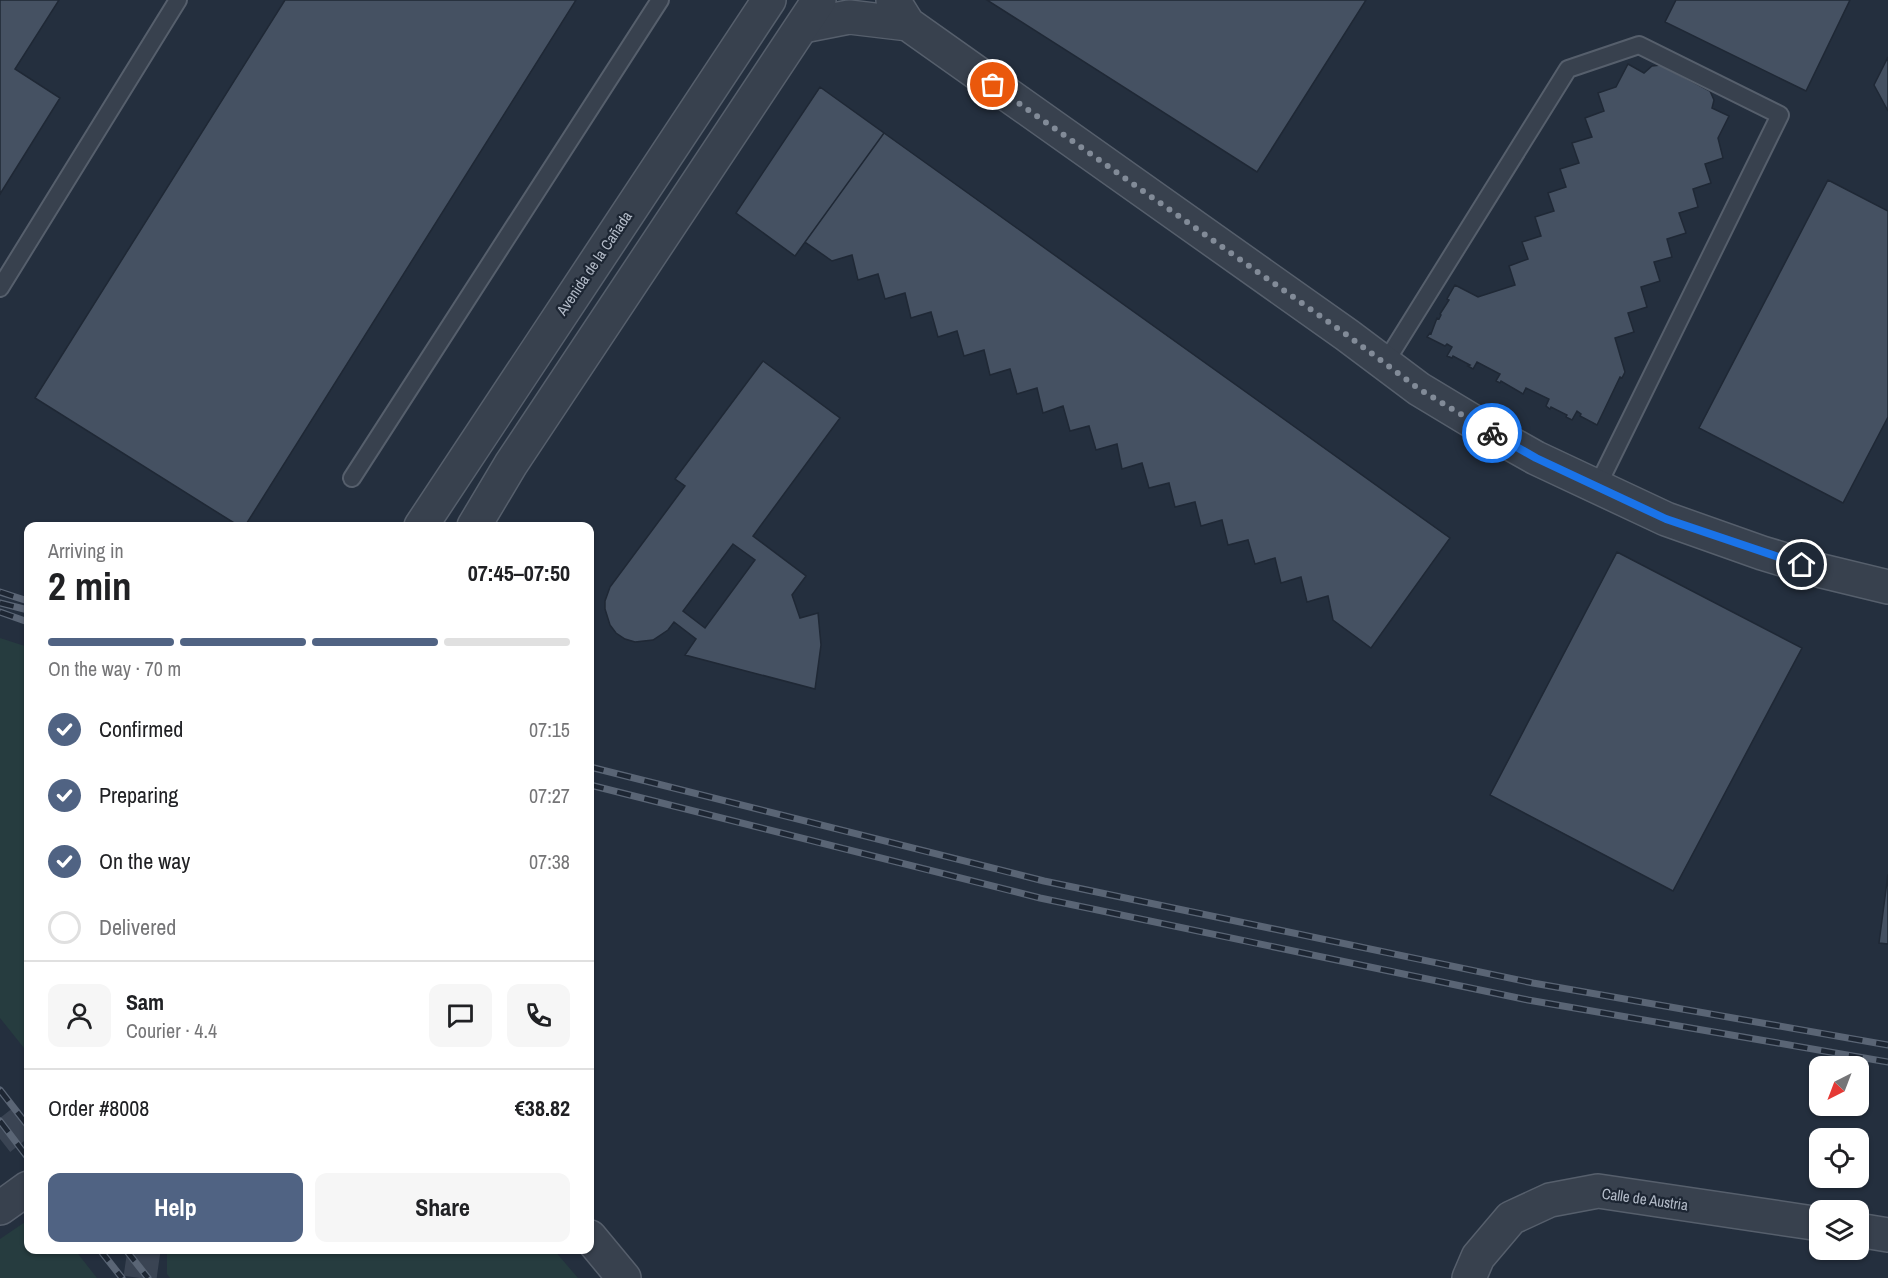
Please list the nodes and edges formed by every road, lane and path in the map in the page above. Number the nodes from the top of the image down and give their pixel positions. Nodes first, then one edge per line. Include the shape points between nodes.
1 (178, 0) edge
2 (660, 0) edge
3 (769, 0) edge
4 (900, 12) edge
5 (811, 13) edge
6 (0, 288) edge
7 (1385, 363) junction
8 (352, 478) dead end
9 (1597, 487) junction
10 (424, 522) edge
11 (476, 522) edge
12 (1888, 587) edge
13 (24, 1191) edge
14 (0, 1208) edge
15 (1809, 1222) edge
16 (1869, 1232) edge
17 (1888, 1235) edge
18 (594, 1242) edge
19 (624, 1278) edge
20 (1469, 1278) edge

1 - 6 lane
2 - 8 lane
3 - 10 street, Avenida de la Cañada
4 - 5 street via 849,17
4 - 7 street
5 - 11 street via 517,454
7 - 9 street via 1419,389 1497,436
7 - 9 lane via 1568,69 1639,45 1780,115
9 - 12 street via 1666,519 1751,549
13 - 14 street
15 - 20 street, Calle de Austria via 1599,1191 1550,1200 1511,1218 1478,1257
16 - 17 street
18 - 19 street

